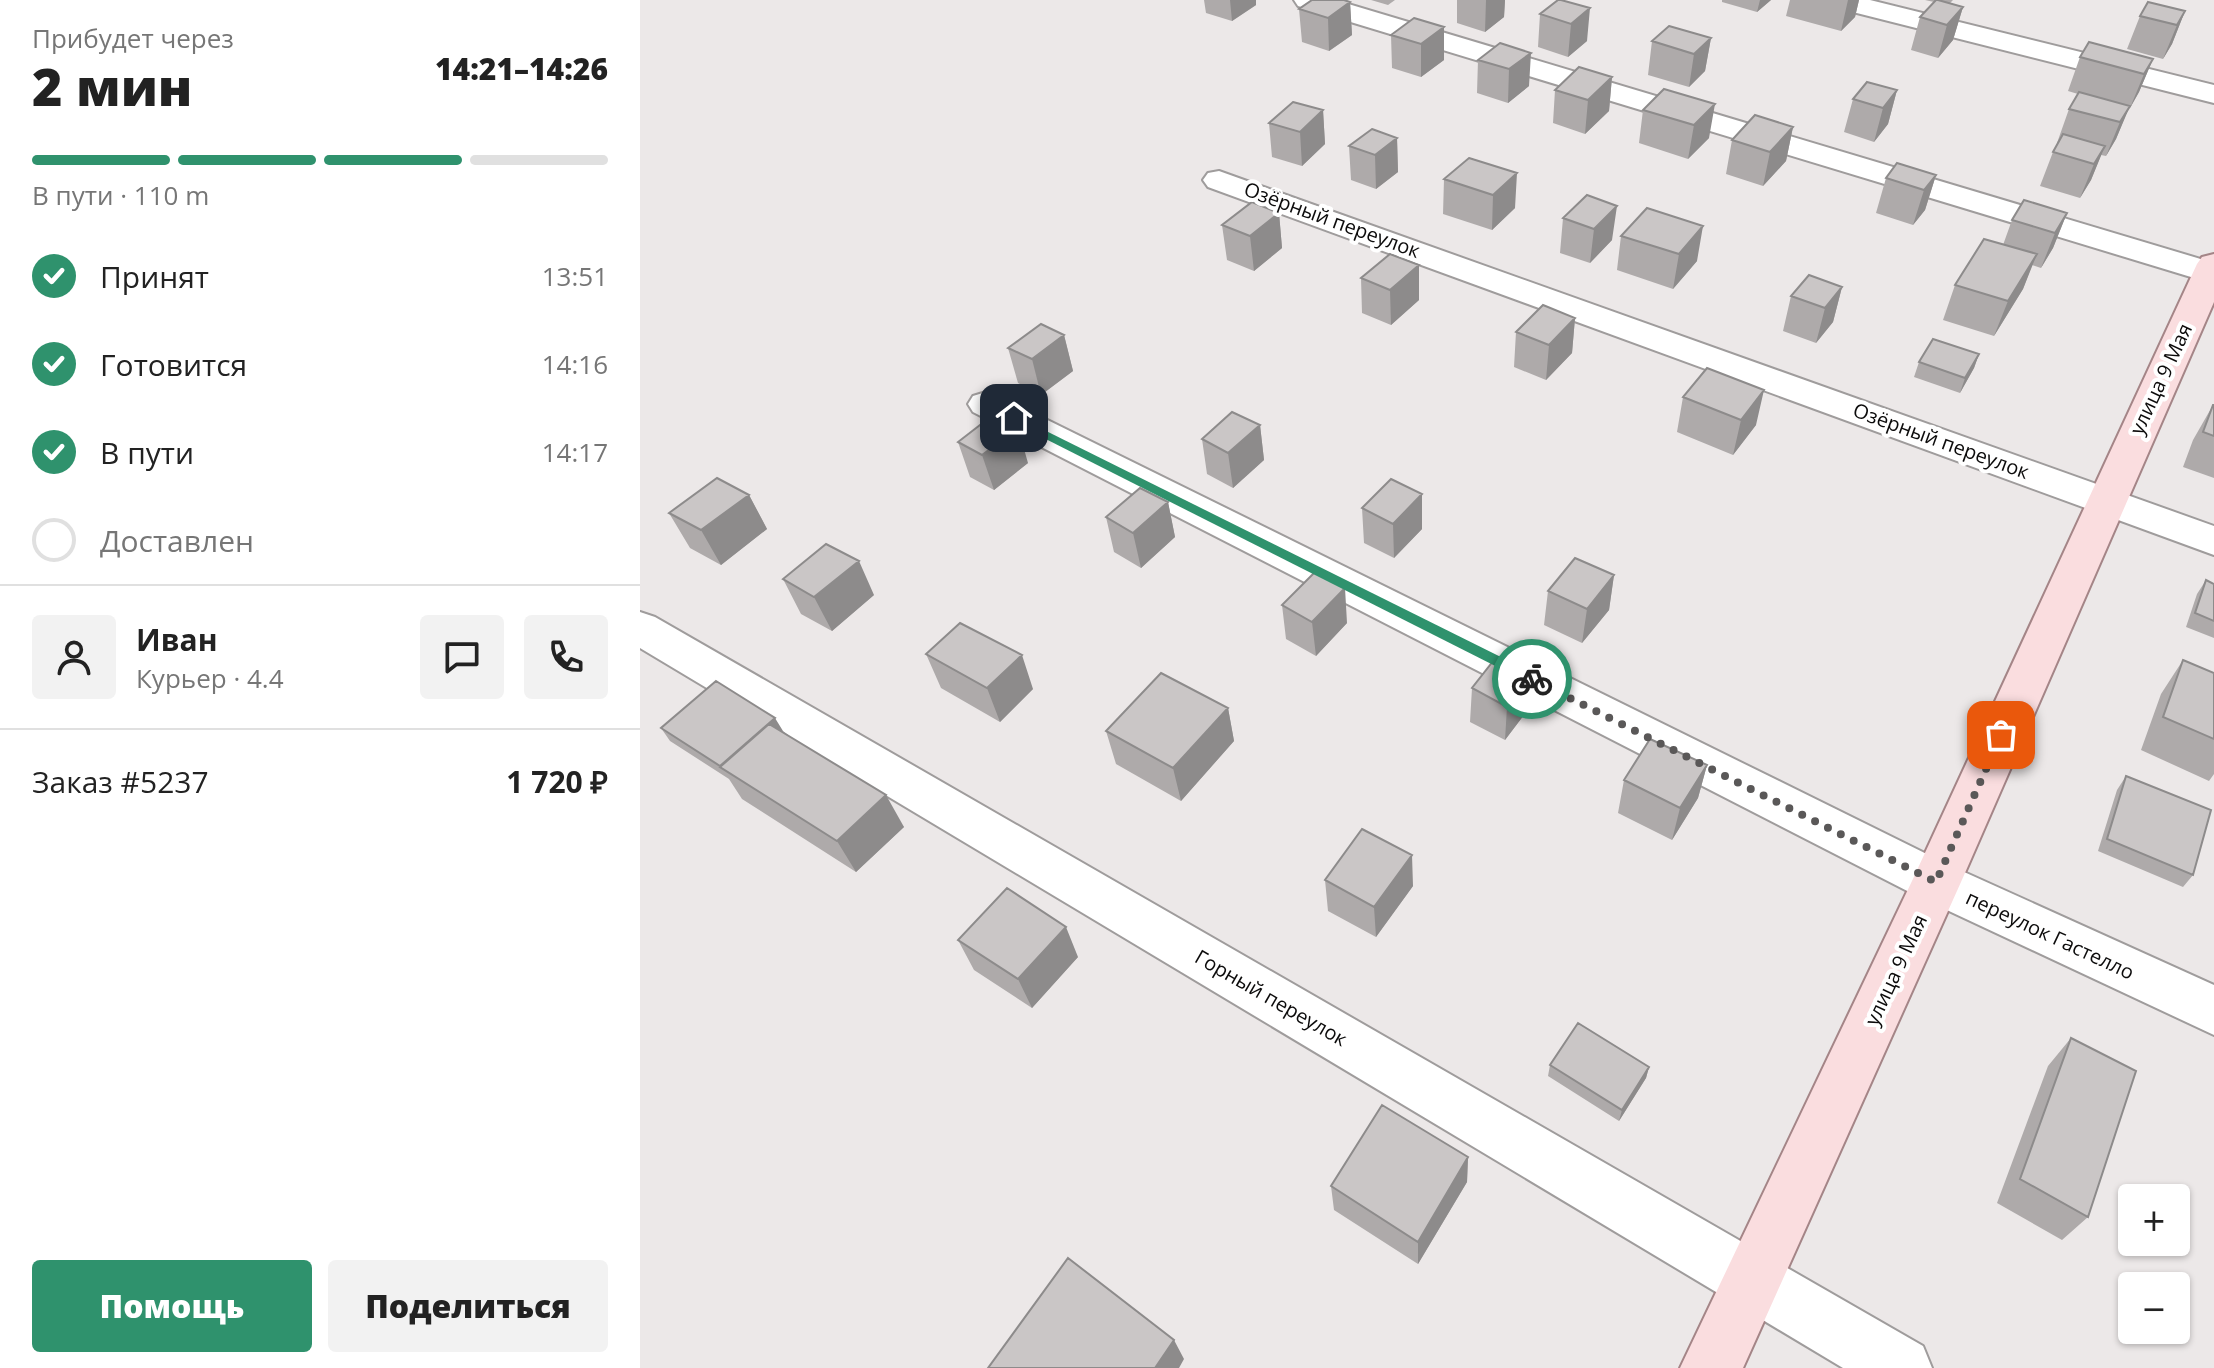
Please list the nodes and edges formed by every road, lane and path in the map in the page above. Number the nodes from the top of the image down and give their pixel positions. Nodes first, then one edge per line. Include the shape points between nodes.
1 (1307, 0) edge
2 (1838, 0) edge
3 (1888, 5) edge
4 (2214, 94) edge
5 (2213, 270) edge
6 (986, 404) dead end
7 (2104, 501) junction
8 (2214, 540) edge
9 (640, 628) edge
10 (1936, 882) junction
11 (2214, 1011) edge
12 (1748, 1293) junction
13 (1711, 1368) edge
14 (1877, 1368) edge
15 (1901, 1368) edge

1 - 5 street
2 - 3 street
3 - 4 street
5 - 7 main road, улица 9 Мая
6 - 10 street, переулок Гастелло
7 - 8 street, Озёрный переулок
7 - 8 street, Озёрный переулок via 1219,180
7 - 10 main road, улица 9 Мая
9 - 12 street, Горный переулок
9 - 15 street, Горный переулок
10 - 11 street, переулок Гастелло
10 - 12 main road, улица 9 Мая
12 - 13 main road, улица 9 Мая
12 - 14 street, Горный переулок

